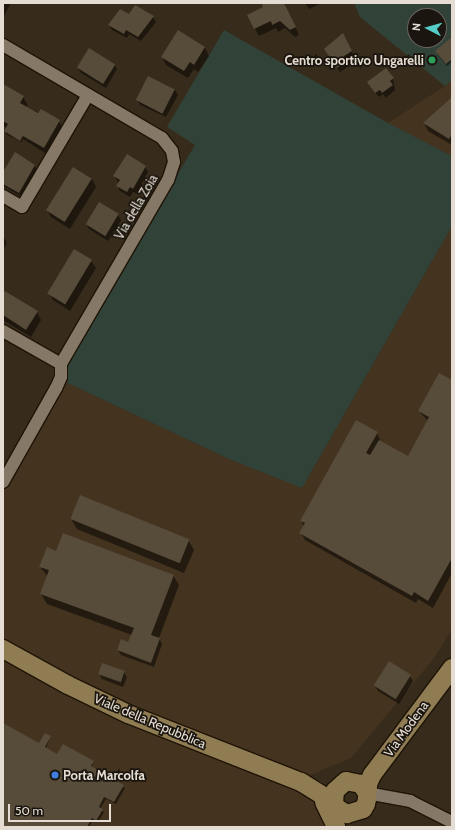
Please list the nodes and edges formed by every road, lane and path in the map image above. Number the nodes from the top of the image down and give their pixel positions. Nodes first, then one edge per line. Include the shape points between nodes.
1 (3, 45) edge
2 (88, 95) junction
3 (3, 196) edge
4 (3, 332) edge
5 (61, 364) junction
6 (3, 482) edge
7 (3, 649) edge
8 (452, 668) edge
9 (407, 726) junction
10 (301, 782) junction
11 (346, 782) junction
12 (318, 793) junction
13 (365, 801) junction
14 (336, 806) junction
15 (452, 822) edge
16 (336, 827) edge
17 (340, 827) edge
18 (357, 827) edge

1 - 2 street, Via della Zoia
2 - 3 street via 22,207
2 - 5 street, Via della Zoia via 162,138 172,151 174,162 168,180
4 - 5 street
5 - 6 street, Via della Zoia via 61,377 56,388
7 - 10 street, Viale della Repubblica via 128,714
8 - 9 street, Via Modena
9 - 11 street via 373,762
9 - 13 street, Via Modena via 372,775
10 - 11 street, Viale della Repubblica
10 - 12 street, Viale della Repubblica
11 - 13 street via 361,784
11 - 14 street via 335,791
12 - 14 street, Viale della Repubblica
12 - 16 street, Viale della Repubblica via 332,814
13 - 14 street via 347,814
13 - 15 street via 410,801
13 - 18 street, Via Modena
14 - 17 street

